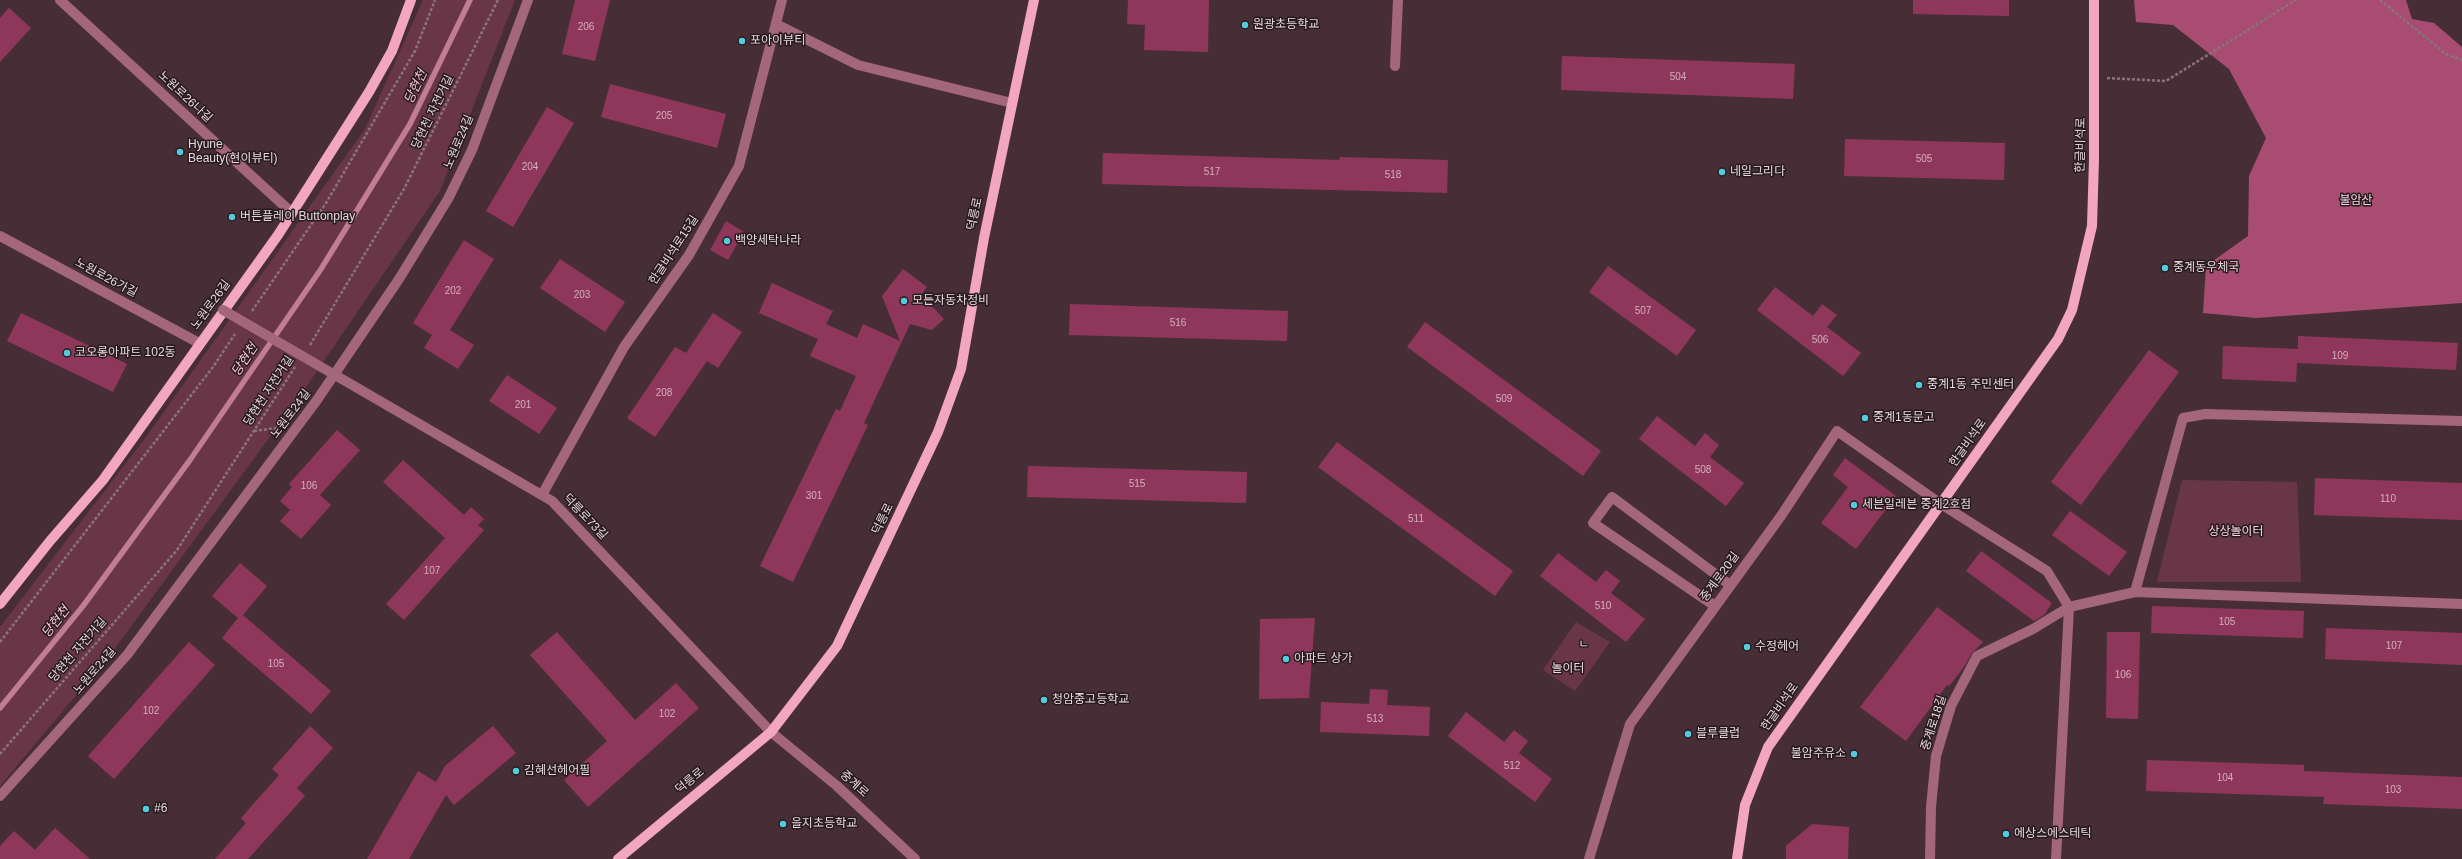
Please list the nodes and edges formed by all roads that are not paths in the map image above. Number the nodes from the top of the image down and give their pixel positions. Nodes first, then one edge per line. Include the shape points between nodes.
1 (60, 0) edge
2 (411, 0) edge
3 (528, 0) edge
4 (782, 0) edge
5 (1034, 0) edge
6 (1398, 0) edge
7 (2094, 0) edge
8 (776, 24) junction
9 (1395, 66) dead end
10 (1012, 102) junction
11 (292, 213) junction
12 (0, 236) edge
13 (223, 310) junction
14 (199, 343) junction
15 (335, 375) junction
16 (2462, 421) edge
17 (542, 496) junction
18 (1941, 504) junction
19 (1730, 585) junction
20 (2135, 592) junction
21 (0, 604) edge
22 (2462, 604) edge
23 (1715, 606) junction
24 (2069, 608) junction
25 (771, 732) junction
26 (0, 796) edge
27 (618, 859) edge
28 (915, 859) edge
29 (1589, 859) edge
30 (1737, 859) edge
31 (1930, 859) edge
32 (2056, 859) edge

1 - 11 street, 노원로26나길
2 - 11 main road, 노원로26길 via 392,51 366,98
3 - 15 street, 노원로24길 via 472,150 448,199
4 - 8 street, 한글비석로15길
5 - 10 main road, 덕릉로
6 - 9 street
7 - 18 main road, 한글비석로 via 2092,226 2072,310 2058,339
8 - 10 street via 858,65
8 - 17 street, 한글비석로15길 via 739,166 689,255 624,347
10 - 25 main road, 덕릉로 via 971,302 961,369 938,432 837,646
11 - 13 main road, 노원로26길
12 - 14 street, 노원로26가길
13 - 14 main road, 노원로26길
13 - 15 street, 덕릉로73길, bridge
14 - 21 main road, 노원로26길 via 103,480
15 - 17 street, 덕릉로73길
15 - 26 street, 노원로24길 via 127,655
16 - 20 street via 2205,414 2183,418
17 - 25 street, 덕릉로73길 via 552,501
18 - 19 street, 중계로20길 via 1837,431 1781,516
18 - 24 street via 2047,571
18 - 30 main road, 한글비석로 via 1768,748 1745,805
19 - 23 street, 중계로20길
19 - 23 street via 1612,497 1593,524
20 - 22 street, 중계로18길
20 - 24 street, 중계로18길
23 - 29 street, 중계로20길 via 1630,724
24 - 31 street, 중계로18길 via 1977,656 1951,706 1936,756 1931,807
24 - 32 street
25 - 27 main road, 덕릉로
25 - 28 street, 중계로 via 837,786

